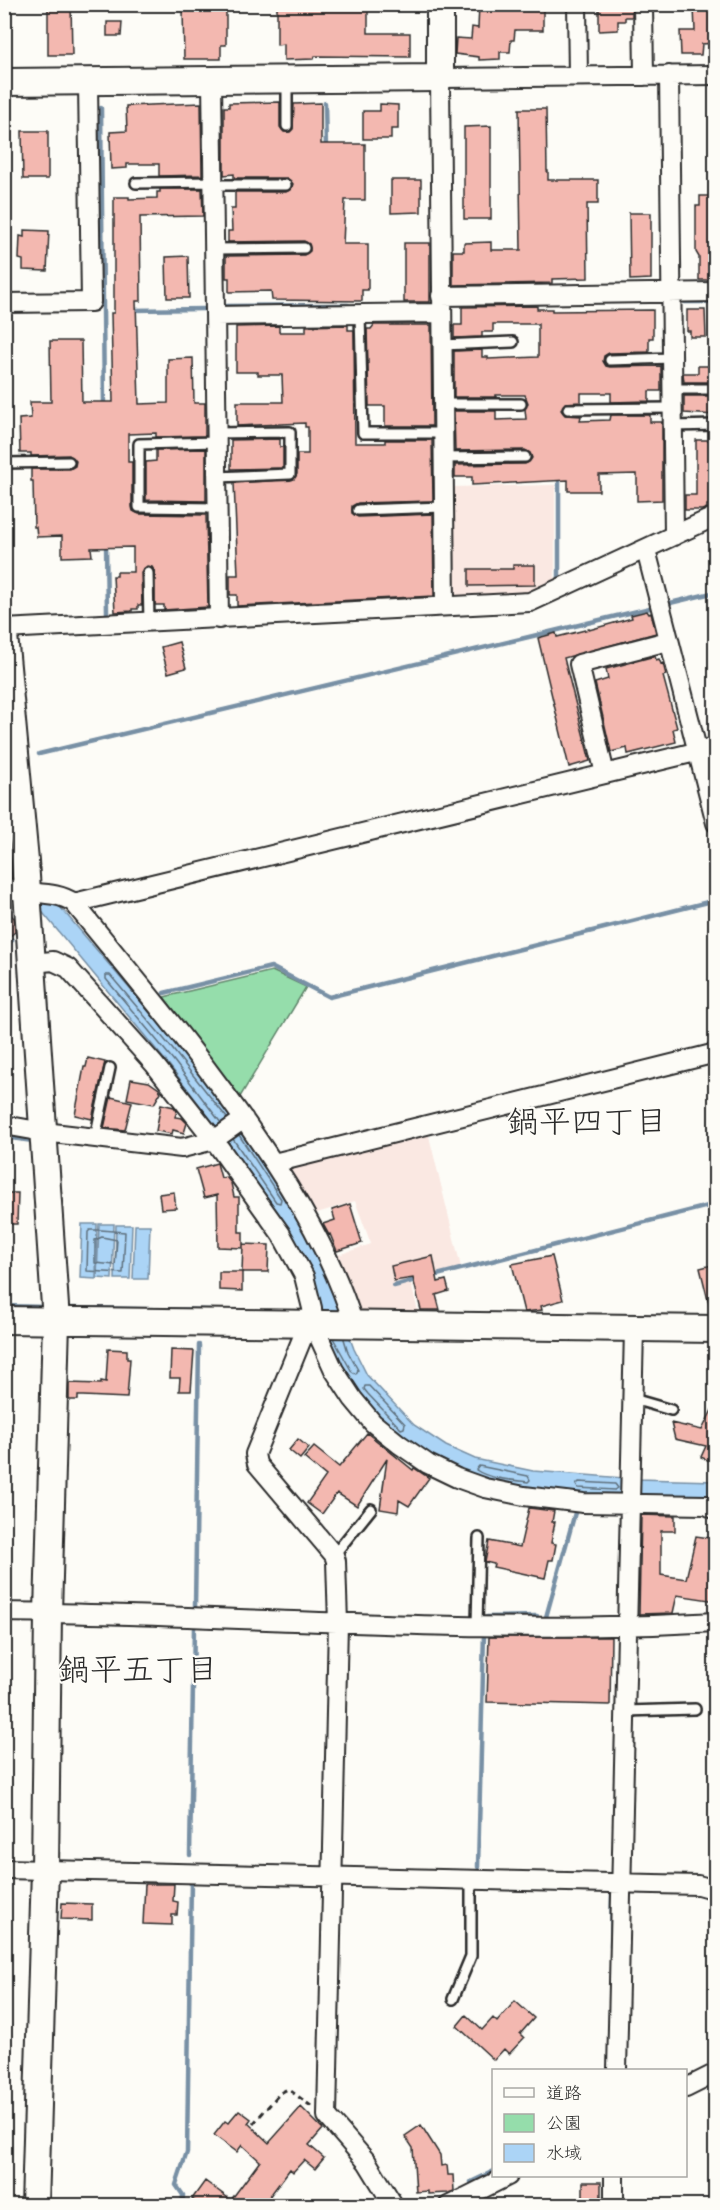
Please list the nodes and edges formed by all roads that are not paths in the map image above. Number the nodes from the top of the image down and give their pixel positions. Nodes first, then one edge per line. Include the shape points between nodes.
1 (440, 4) edge
2 (577, 4) edge
3 (643, 4) edge
4 (669, 75) junction
5 (716, 75) edge
6 (578, 76) junction
7 (644, 76) junction
8 (440, 78) junction
9 (287, 80) junction
10 (212, 81) junction
11 (4, 82) edge
12 (88, 83) junction
13 (287, 126) dead end
14 (136, 183) dead end
15 (214, 184) junction
16 (286, 185) dead end
17 (304, 248) dead end
18 (215, 249) junction
19 (671, 292) junction
20 (716, 292) edge
21 (4, 303) edge
22 (441, 304) junction
23 (360, 314) junction
24 (216, 316) junction
25 (513, 342) dead end
26 (442, 345) junction
27 (672, 358) junction
28 (610, 360) dead end
29 (672, 389) junction
30 (716, 389) edge
31 (442, 404) junction
32 (521, 404) dead end
33 (672, 408) junction
34 (568, 410) dead end
35 (716, 425) edge
36 (673, 426) junction
37 (443, 433) junction
38 (217, 437) junction
39 (443, 458) junction
40 (525, 458) dead end
41 (69, 462) dead end
42 (4, 463) edge
43 (218, 477) junction
44 (443, 507) junction
45 (218, 508) junction
46 (358, 510) dead end
47 (716, 516) edge
48 (674, 536) junction
49 (646, 550) junction
50 (148, 573) dead end
51 (445, 606) junction
52 (219, 619) junction
53 (149, 622) junction
54 (4, 629) edge
55 (4, 635) edge
56 (668, 641) junction
57 (716, 747) edge
58 (697, 751) junction
59 (605, 774) junction
60 (12, 799) edge
61 (716, 823) edge
62 (26, 895) edge
63 (74, 903) junction
64 (32, 963) junction
65 (716, 1053) edge
66 (110, 1068) dead end
67 (242, 1121) junction
68 (4, 1125) edge
69 (44, 1132) junction
70 (95, 1138) junction
71 (217, 1138) junction
72 (274, 1163) junction
73 (4, 1320) edge
74 (56, 1321) junction
75 (314, 1324) junction
76 (351, 1325) junction
77 (634, 1329) junction
78 (716, 1329) edge
79 (633, 1399) junction
80 (671, 1410) dead end
81 (631, 1505) junction
82 (371, 1509) dead end
83 (716, 1510) edge
84 (479, 1538) dead end
85 (334, 1555) junction
86 (4, 1612) edge
87 (48, 1613) junction
88 (716, 1622) edge
89 (338, 1623) junction
90 (477, 1625) junction
91 (627, 1628) junction
92 (695, 1709) dead end
93 (625, 1711) junction
94 (4, 1869) edge
95 (45, 1869) junction
96 (333, 1876) junction
97 (471, 1879) junction
98 (622, 1883) junction
99 (716, 1890) edge
100 (453, 1999) dead end
101 (617, 2069) edge
102 (716, 2073) edge
103 (687, 2088) edge
104 (504, 2177) edge
105 (614, 2177) edge
106 (35, 2205) edge
107 (394, 2205) edge
108 (448, 2205) edge
109 (614, 2205) edge

1 - 8 street
2 - 6 street
3 - 7 street
4 - 5 street
4 - 7 street
4 - 19 street
6 - 7 street
6 - 8 street
8 - 9 street
8 - 22 street
9 - 10 street
9 - 13 lane
10 - 12 street
10 - 15 street
11 - 12 street
12 - 21 street via 91,302
14 - 15 lane
15 - 16 lane
15 - 18 street
17 - 18 lane
18 - 24 street
19 - 20 street
19 - 22 street
19 - 27 street
22 - 23 street
22 - 26 street
23 - 24 street
23 - 37 lane via 363,433
24 - 38 street
25 - 26 lane
26 - 31 street
27 - 28 lane
27 - 29 street
29 - 30 lane
29 - 33 street
31 - 32 lane
31 - 37 street
33 - 34 lane
33 - 36 street
35 - 36 lane
36 - 48 street
37 - 39 street
38 - 43 street
38 - 43 lane via 290,432 290,474
38 - 45 lane via 139,444 139,507
39 - 40 lane
39 - 44 street
41 - 42 lane
43 - 45 street
44 - 46 lane
44 - 51 street
45 - 52 street
47 - 48 street
48 - 49 street
49 - 51 street via 531,602
49 - 56 street
50 - 53 lane
51 - 52 street
52 - 53 street
53 - 54 street
55 - 60 street
56 - 58 street
56 - 59 street via 579,664
57 - 58 street
58 - 59 street
58 - 61 street
59 - 63 street
60 - 62 street via 25,861
62 - 63 street via 64,896
62 - 64 street
63 - 67 street via 176,1026 222,1086
64 - 69 street
64 - 71 street via 53,961 68,968
65 - 72 street
66 - 70 lane
67 - 71 street
67 - 72 street
68 - 69 street
69 - 70 street
69 - 74 street
70 - 71 street via 182,1148
71 - 75 street via 304,1276
72 - 76 street via 312,1225 343,1290
73 - 74 street
74 - 75 street
74 - 87 street
75 - 76 street
75 - 81 street via 334,1370 353,1399 373,1423 428,1464 485,1488 524,1496
75 - 85 street via 255,1454 257,1464
76 - 77 street
77 - 78 street
77 - 79 street
79 - 80 lane
79 - 81 street
81 - 83 street via 706,1506
81 - 91 street
82 - 85 lane
84 - 90 lane
85 - 89 street
86 - 87 street
87 - 89 street
87 - 95 street
88 - 91 street
89 - 90 street
89 - 96 street
90 - 91 street
91 - 93 street
92 - 93 lane
93 - 98 street
94 - 95 street
95 - 96 street
95 - 106 street
96 - 97 street
96 - 107 street via 327,2116 367,2162
97 - 98 street
97 - 100 lane via 471,1956
98 - 99 street via 698,1885
98 - 101 street
102 - 103 street
104 - 108 street
105 - 109 street

